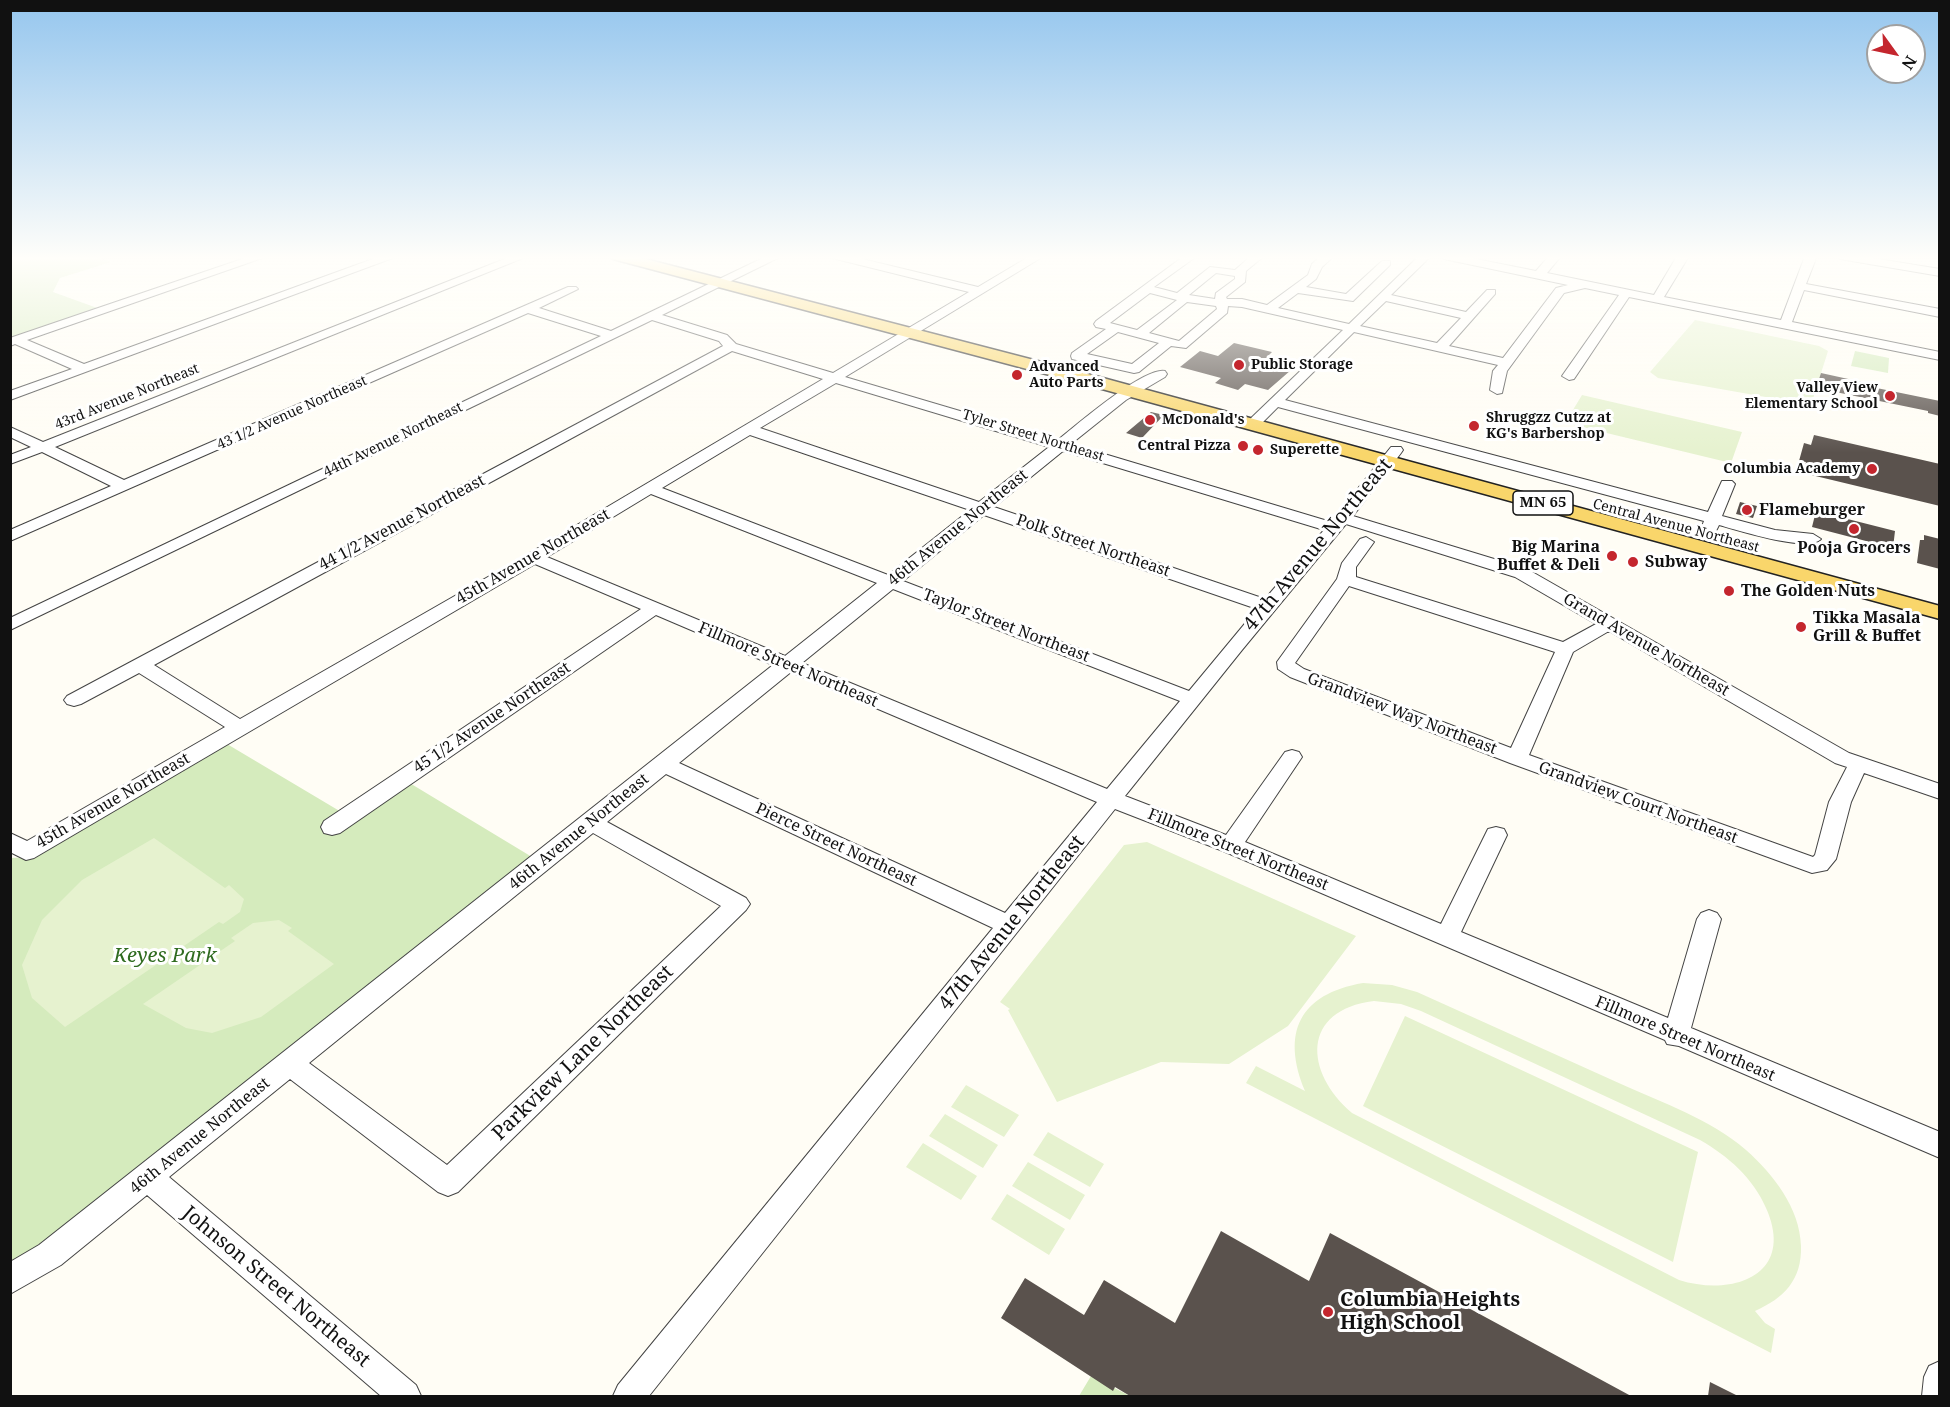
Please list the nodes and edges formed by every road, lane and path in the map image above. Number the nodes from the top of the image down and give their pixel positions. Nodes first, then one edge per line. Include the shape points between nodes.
1 (70, 322) edge
2 (213, 322) edge
3 (357, 322) edge
4 (500, 322) edge
5 (569, 322) edge
6 (639, 322) edge
7 (670, 322) edge
8 (879, 322) edge
9 (929, 322) edge
10 (1103, 322) edge
11 (1155, 322) edge
12 (1206, 322) edge
13 (1324, 322) edge
14 (1358, 322) edge
15 (1463, 322) edge
16 (1537, 322) edge
17 (1606, 322) edge
18 (1769, 322) edge
19 (1786, 322) edge
20 (1785, 325) junction
21 (1116, 328) junction
22 (1351, 328) junction
23 (914, 331) junction
24 (1140, 334) junction
25 (612, 335) junction
26 (13, 341) edge
27 (1175, 343) junction
28 (730, 347) junction
29 (1439, 349) junction
30 (1940, 356) edge
31 (1506, 363) junction
32 (84, 369) junction
33 (1569, 376) dead end
34 (834, 378) junction
35 (1146, 383) junction
36 (1497, 390) dead end
37 (10, 396) edge
38 (1264, 414) junction
39 (748, 429) junction
40 (10, 431) edge
41 (1062, 445) junction
42 (44, 446) junction
43 (1392, 456) junction
44 (10, 460) edge
45 (1726, 484) dead end
46 (124, 486) junction
47 (652, 489) junction
48 (982, 509) junction
49 (1339, 523) junction
50 (1710, 527) junction
51 (10, 536) edge
52 (1813, 538) dead end
53 (1366, 542) dead end
54 (534, 558) junction
55 (1345, 579) junction
56 (891, 581) junction
57 (1940, 598) edge
58 (1267, 606) junction
59 (653, 609) junction
60 (1940, 613) edge
61 (1610, 623) junction
62 (10, 625) edge
63 (1565, 649) junction
64 (139, 664) junction
65 (788, 664) junction
66 (1192, 699) junction
67 (74, 700) dead end
68 (240, 728) junction
69 (1292, 757) dead end
70 (1517, 758) junction
71 (663, 764) junction
72 (1858, 765) junction
73 (1940, 792) edge
74 (1111, 799) junction
75 (590, 822) junction
76 (332, 827) dead end
77 (1496, 835) dead end
78 (1231, 845) junction
79 (18, 847) edge
80 (1709, 919) dead end
81 (1009, 926) junction
82 (1447, 937) junction
83 (1676, 1036) junction
84 (290, 1064) junction
85 (1940, 1145) edge
86 (147, 1177) junction
87 (10, 1279) edge
88 (1940, 1377) edge
89 (405, 1396) edge
90 (629, 1396) edge
91 (1938, 1396) edge

1 - 26 street
2 - 32 street
3 - 42 street, 43rd Avenue Northeast
4 - 46 street, 43 1/2 Avenue Northeast
5 - 25 street
6 - 25 street, 44th Avenue Northeast
7 - 28 street, Tyler Street Northeast via 723,338
8 - 23 main road, Central Avenue Northeast / MN 65
9 - 23 street, 45th Avenue Northeast
10 - 21 street via 1100,324
11 - 24 street
12 - 27 street
13 - 22 street
14 - 22 street
15 - 29 street
16 - 31 street
17 - 33 street
18 - 20 street
19 - 20 street
20 - 30 street
21 - 24 street
21 - 27 street via 1077,356 1134,369
22 - 29 street
22 - 38 street
23 - 34 street, 45th Avenue Northeast
23 - 35 main road, Central Avenue Northeast / MN 65
24 - 27 street
25 - 62 street, 44th Avenue Northeast
26 - 32 street
28 - 34 street, Tyler Street Northeast
28 - 64 street, 44 1/2 Avenue Northeast
29 - 31 street
31 - 36 street via 1500,371
32 - 37 street
34 - 39 street, 45th Avenue Northeast
34 - 41 street, Tyler Street Northeast
35 - 38 main road, Central Avenue Northeast / MN 65
35 - 41 street, 46th Avenue Northeast
38 - 43 main road, Central Avenue Northeast / MN 65
38 - 50 street, Central Avenue Northeast
39 - 47 street, 45th Avenue Northeast
39 - 48 street, Polk Street Northeast
40 - 42 street
41 - 48 street, 46th Avenue Northeast
41 - 49 street, Tyler Street Northeast
42 - 44 street, 43rd Avenue Northeast
42 - 46 street
43 - 49 street, 47th Avenue Northeast
43 - 50 main road, Central Avenue Northeast / MN 65
43 - 60 main road, Central Avenue Northeast / MN 65
45 - 50 street
46 - 51 street, 43 1/2 Avenue Northeast
47 - 54 street, 45th Avenue Northeast
47 - 56 street, Taylor Street Northeast
48 - 56 street, 46th Avenue Northeast
48 - 58 street, Polk Street Northeast
49 - 58 street, 47th Avenue Northeast
49 - 61 street, Grand Avenue Northeast via 1521,573
50 - 52 street
50 - 57 main road, Central Avenue Northeast / MN 65
53 - 55 street, Grandview Way Northeast via 1348,567
54 - 59 street, Fillmore Street Northeast
54 - 68 street, 45th Avenue Northeast
55 - 63 street
55 - 70 street, Grandview Way Northeast via 1285,665 1305,677
56 - 65 street, 46th Avenue Northeast
56 - 66 street, Taylor Street Northeast
58 - 66 street, 47th Avenue Northeast
59 - 65 street, Fillmore Street Northeast
59 - 76 street, 45 1/2 Avenue Northeast
61 - 63 street
61 - 72 street, Grand Avenue Northeast via 1770,719
63 - 70 street, Grandview Court Northeast
64 - 67 street, 44 1/2 Avenue Northeast
64 - 68 street
65 - 71 street, 46th Avenue Northeast
65 - 74 street, Fillmore Street Northeast
66 - 74 street, 47th Avenue Northeast
68 - 79 street, 45th Avenue Northeast
69 - 78 street
70 - 72 street, Grandview Court Northeast via 1812,865 1825,859 1840,802
71 - 75 street, 46th Avenue Northeast
71 - 81 street, Pierce Street Northeast
72 - 73 street, Grand Avenue Northeast
74 - 78 street, Fillmore Street Northeast
74 - 81 street, 47th Avenue Northeast
75 - 84 street, 46th Avenue Northeast
75 - 84 street, Parkview Lane Northeast via 738,904 448,1183
77 - 82 street
78 - 82 street, Fillmore Street Northeast
80 - 83 street
81 - 90 street, 47th Avenue Northeast
82 - 83 street, Fillmore Street Northeast
83 - 85 street, Fillmore Street Northeast
84 - 86 street, 46th Avenue Northeast
86 - 87 street, 46th Avenue Northeast via 50,1255
86 - 89 street, Johnson Street Northeast
88 - 91 street

